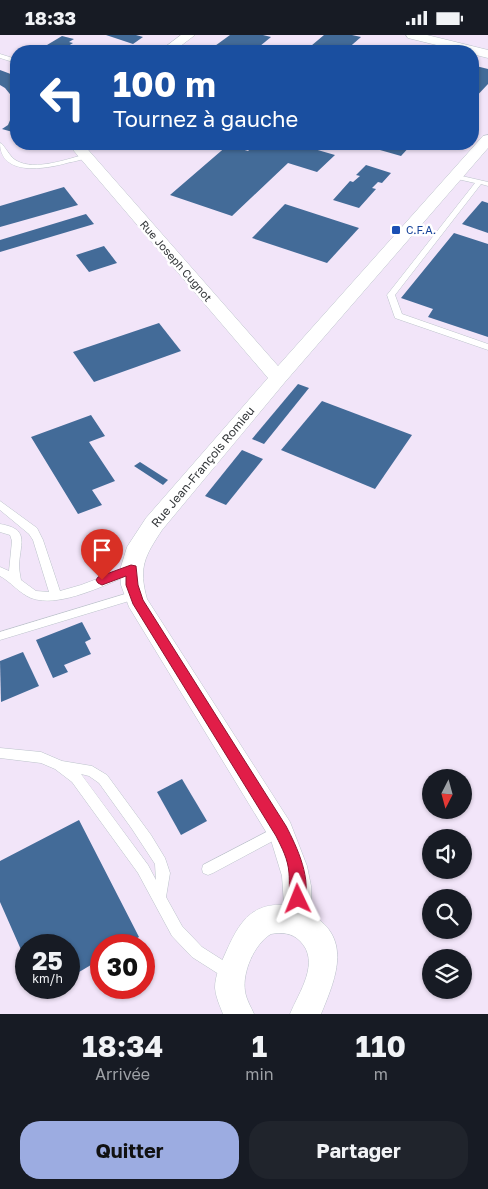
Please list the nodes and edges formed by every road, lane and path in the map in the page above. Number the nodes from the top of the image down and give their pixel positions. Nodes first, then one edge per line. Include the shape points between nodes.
1 (189, 35) edge
2 (412, 35) edge
3 (175, 45) edge
4 (452, 45) edge
5 (488, 139) edge
6 (0, 145) edge
7 (479, 149) edge
8 (80, 150) edge
9 (478, 150) edge
10 (86, 157) junction
11 (456, 176) junction
12 (484, 183) edge
13 (488, 347) edge
14 (278, 378) junction
15 (0, 505) edge
16 (0, 528) edge
17 (131, 569) junction
18 (0, 571) edge
19 (16, 580) junction
20 (135, 595) junction
21 (56, 596) junction
22 (0, 636) edge
23 (0, 753) edge
24 (63, 766) junction
25 (281, 831) junction
26 (208, 869) dead end
27 (159, 897) junction
28 (298, 922) junction
29 (230, 973) junction
30 (239, 1014) edge
31 (305, 1014) edge

1 - 3 street
2 - 4 street
5 - 7 street, Rue Jean-François Romieu
6 - 10 lane via 16,164 26,166 50,165
8 - 10 street, Rue Joseph Cugnot
9 - 11 street, Rue Jean-François Romieu
10 - 14 street, Rue Joseph Cugnot
11 - 12 lane
11 - 14 street, Rue Jean-François Romieu
12 - 13 lane via 391,295 398,316
14 - 17 street, Rue Jean-François Romieu via 154,524 135,553
15 - 21 lane via 33,531
16 - 19 lane via 17,538
17 - 20 street, Rue Jean-François Romieu
17 - 21 lane
18 - 19 lane
19 - 21 lane via 36,596
20 - 22 lane
20 - 25 street, Rue Jean-François Romieu
23 - 24 lane via 52,759
24 - 27 lane via 76,778 144,869
24 - 27 lane via 92,771 103,779 164,869
25 - 26 lane
25 - 28 street, Rue Jean-François Romieu via 297,871
27 - 29 lane via 177,931 197,952
28 - 29 street via 270,920 257,927 247,937
28 - 31 street via 319,941 324,955 324,970
29 - 30 street via 229,988

